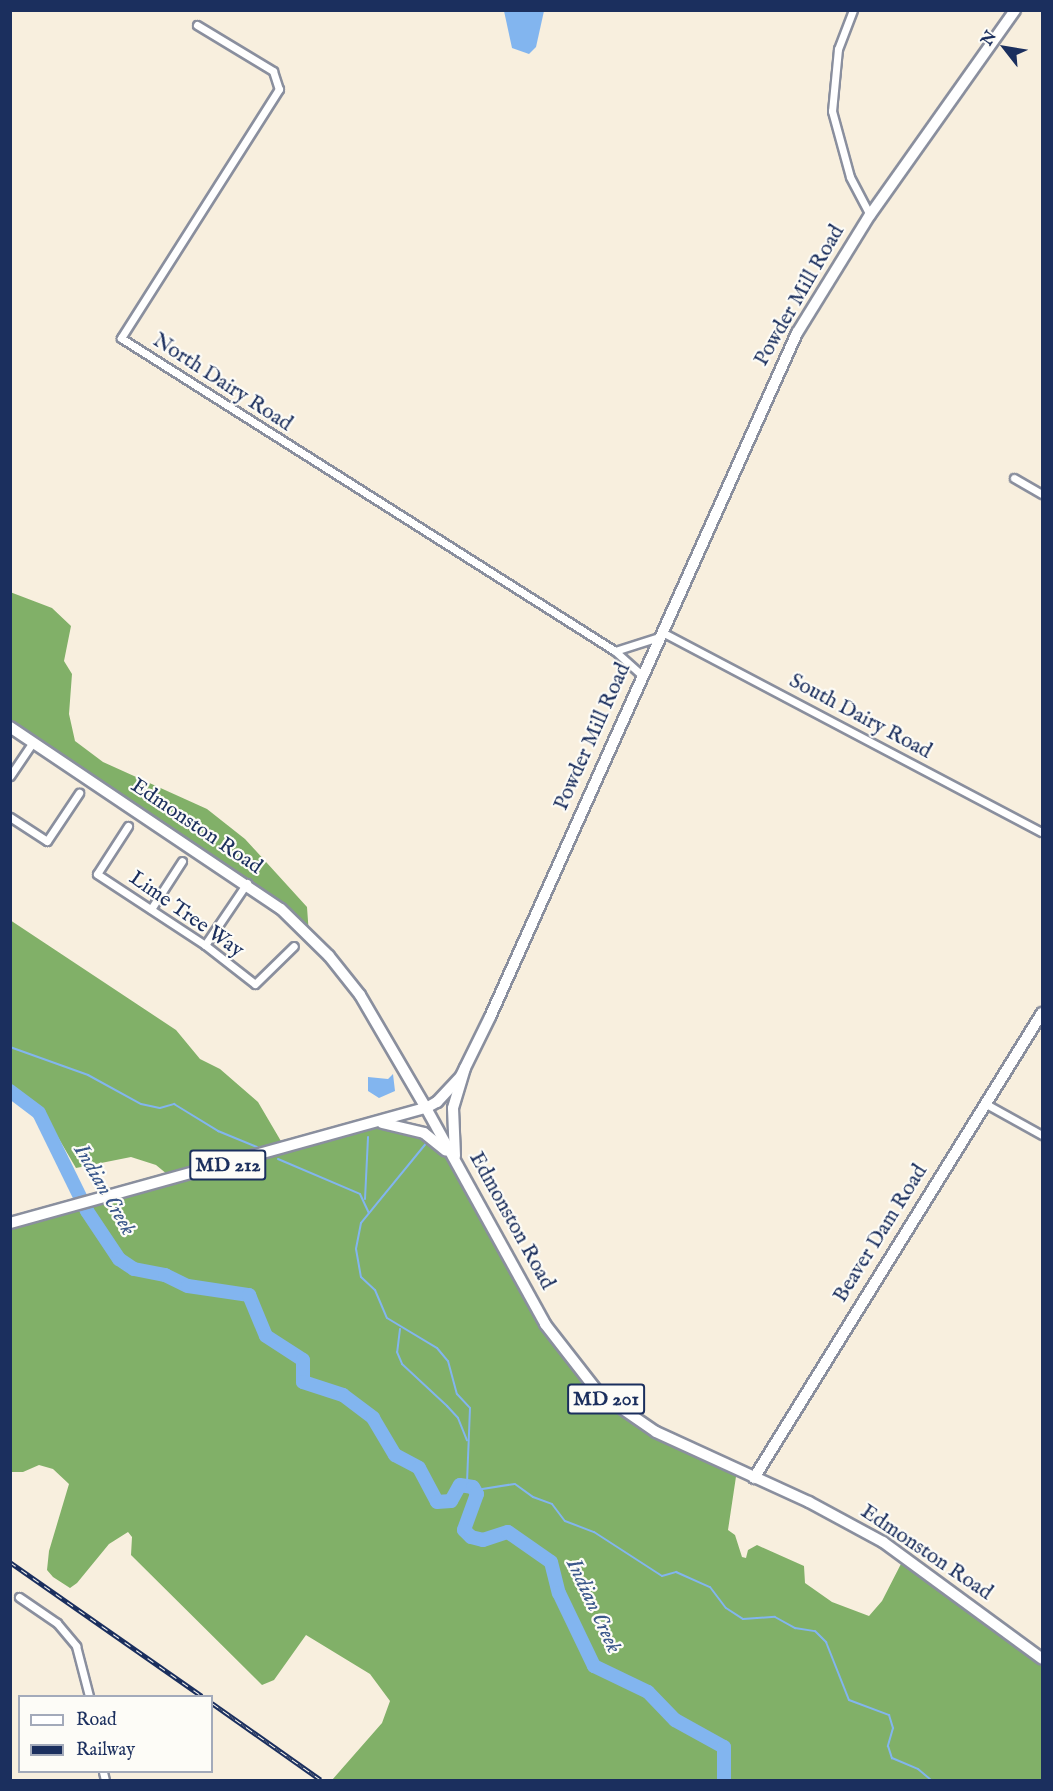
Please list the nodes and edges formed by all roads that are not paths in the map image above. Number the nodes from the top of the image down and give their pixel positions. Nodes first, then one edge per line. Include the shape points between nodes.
1 (853, 10) edge
2 (1015, 10) edge
3 (196, 25) dead end
4 (870, 215) junction
5 (1014, 478) dead end
6 (1042, 494) edge
7 (661, 634) junction
8 (615, 651) junction
9 (642, 675) junction
10 (10, 727) edge
11 (33, 742) junction
12 (10, 776) edge
13 (79, 793) dead end
14 (10, 817) edge
15 (128, 826) dead end
16 (1042, 832) edge
17 (182, 861) dead end
18 (247, 883) junction
19 (151, 909) junction
20 (206, 945) junction
21 (294, 946) dead end
22 (1042, 1013) edge
23 (465, 1068) junction
24 (986, 1104) junction
25 (426, 1108) junction
26 (379, 1122) junction
27 (1042, 1135) edge
28 (456, 1162) junction
29 (10, 1223) edge
30 (754, 1478) junction
31 (19, 1597) dead end
32 (1042, 1659) edge
33 (89, 1695) edge

1 - 4 street via 838,49 832,111 850,177
2 - 4 main road, Powder Mill Road
3 - 8 street, North Dairy Road via 273,71 279,89 121,338
4 - 7 main road, Powder Mill Road via 816,298 780,367
5 - 6 street
7 - 8 street
7 - 9 main road, Powder Mill Road
7 - 16 street, South Dairy Road
8 - 9 street, North Dairy Road
9 - 23 main road, Powder Mill Road
10 - 11 main road, Edmonston Road
11 - 12 street
11 - 18 main road, Edmonston Road
13 - 14 street via 47,841
15 - 19 street, Lime Tree Way via 97,874
17 - 19 street
18 - 20 street
18 - 25 main road, Edmonston Road via 307,933 343,972 373,1014
19 - 20 street, Lime Tree Way
20 - 21 street, Lime Tree Way via 255,984
22 - 24 main road, Beaver Dam Road
23 - 25 main road, Powder Mill Road via 446,1094
23 - 28 main road via 451,1123
24 - 27 street
24 - 30 main road, Beaver Dam Road
25 - 26 main road, Powder Mill Road / MD 212
25 - 28 main road, Edmonston Road / MD 201
26 - 28 main road via 424,1133
26 - 29 main road, Powder Mill Road / MD 212
28 - 30 main road, Edmonston Road / MD 201 via 545,1324 588,1382 608,1401 656,1432
30 - 32 main road, Edmonston Road / MD 201 via 883,1542
31 - 33 street via 57,1623 76,1646

